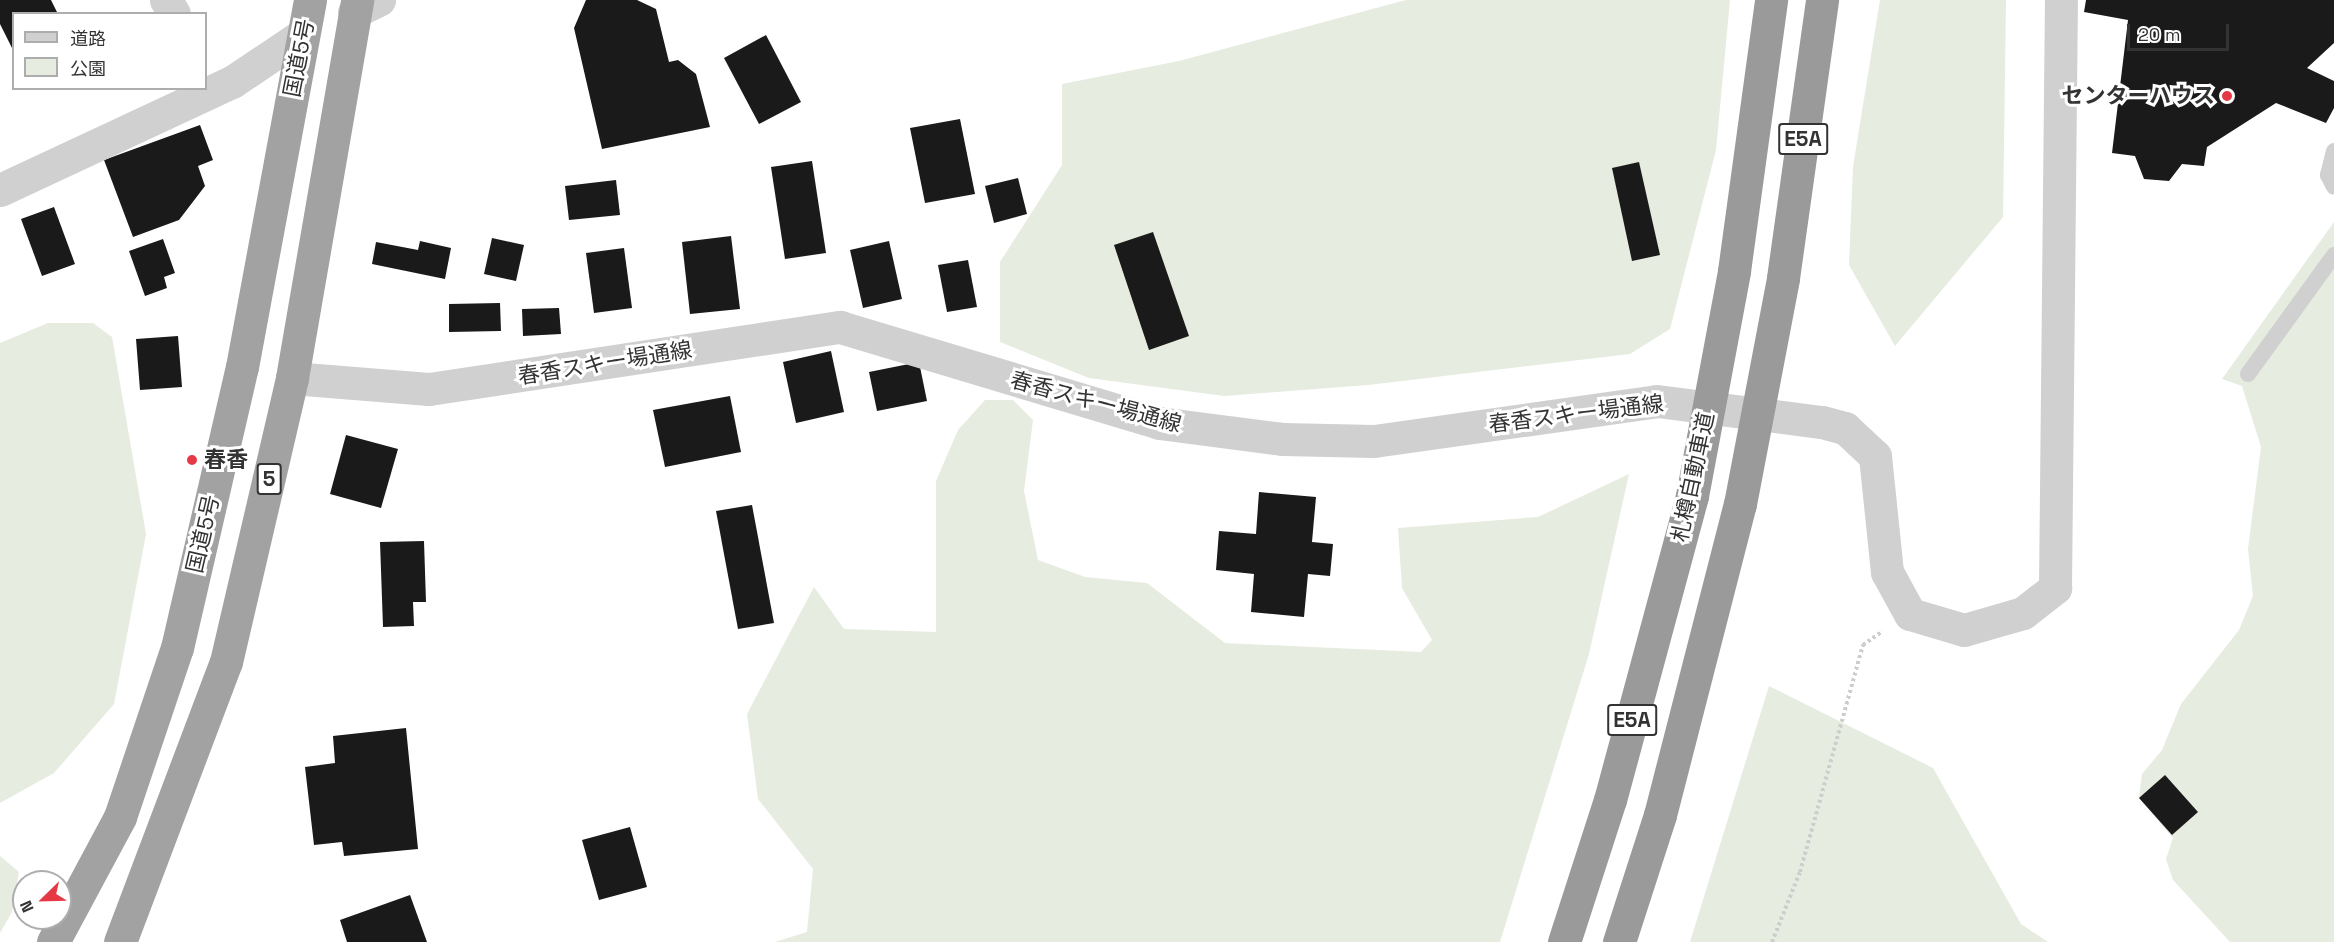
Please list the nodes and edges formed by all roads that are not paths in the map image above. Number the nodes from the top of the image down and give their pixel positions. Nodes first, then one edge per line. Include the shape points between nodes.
1 (310, 0) edge
2 (1771, 0) edge
3 (1822, 0) edge
4 (2061, 0) edge
5 (363, 4) edge
6 (302, 35) junction
7 (212, 78) edge
8 (189, 90) edge
9 (2334, 151) edge
10 (2334, 187) edge
11 (0, 190) edge
12 (2334, 255) edge
13 (2248, 374) dead end
14 (292, 378) junction
15 (53, 942) edge
16 (120, 942) edge
17 (1564, 942) edge
18 (1619, 942) edge

1 - 6 highway, 国道5号
2 - 17 highway, 札樽自動車道 / E5A via 1734,271 1692,496 1610,800
3 - 18 highway, E5A via 1783,278 1740,504 1660,815
4 - 14 street, 春香スキー場通線 via 2055,588 2023,613 1965,630 1910,614 1887,572 1875,456 1845,428 1822,422 1657,401 1374,441 1282,439 1159,423 840,327 429,389
5 - 14 highway, 国道5号 / 5
6 - 7 street
6 - 15 highway, 国道5号 via 242,367 177,648 120,816
8 - 11 street
9 - 10 lane via 2328,175
12 - 13 lane
14 - 16 highway, 国道5号 / 5 via 226,662

